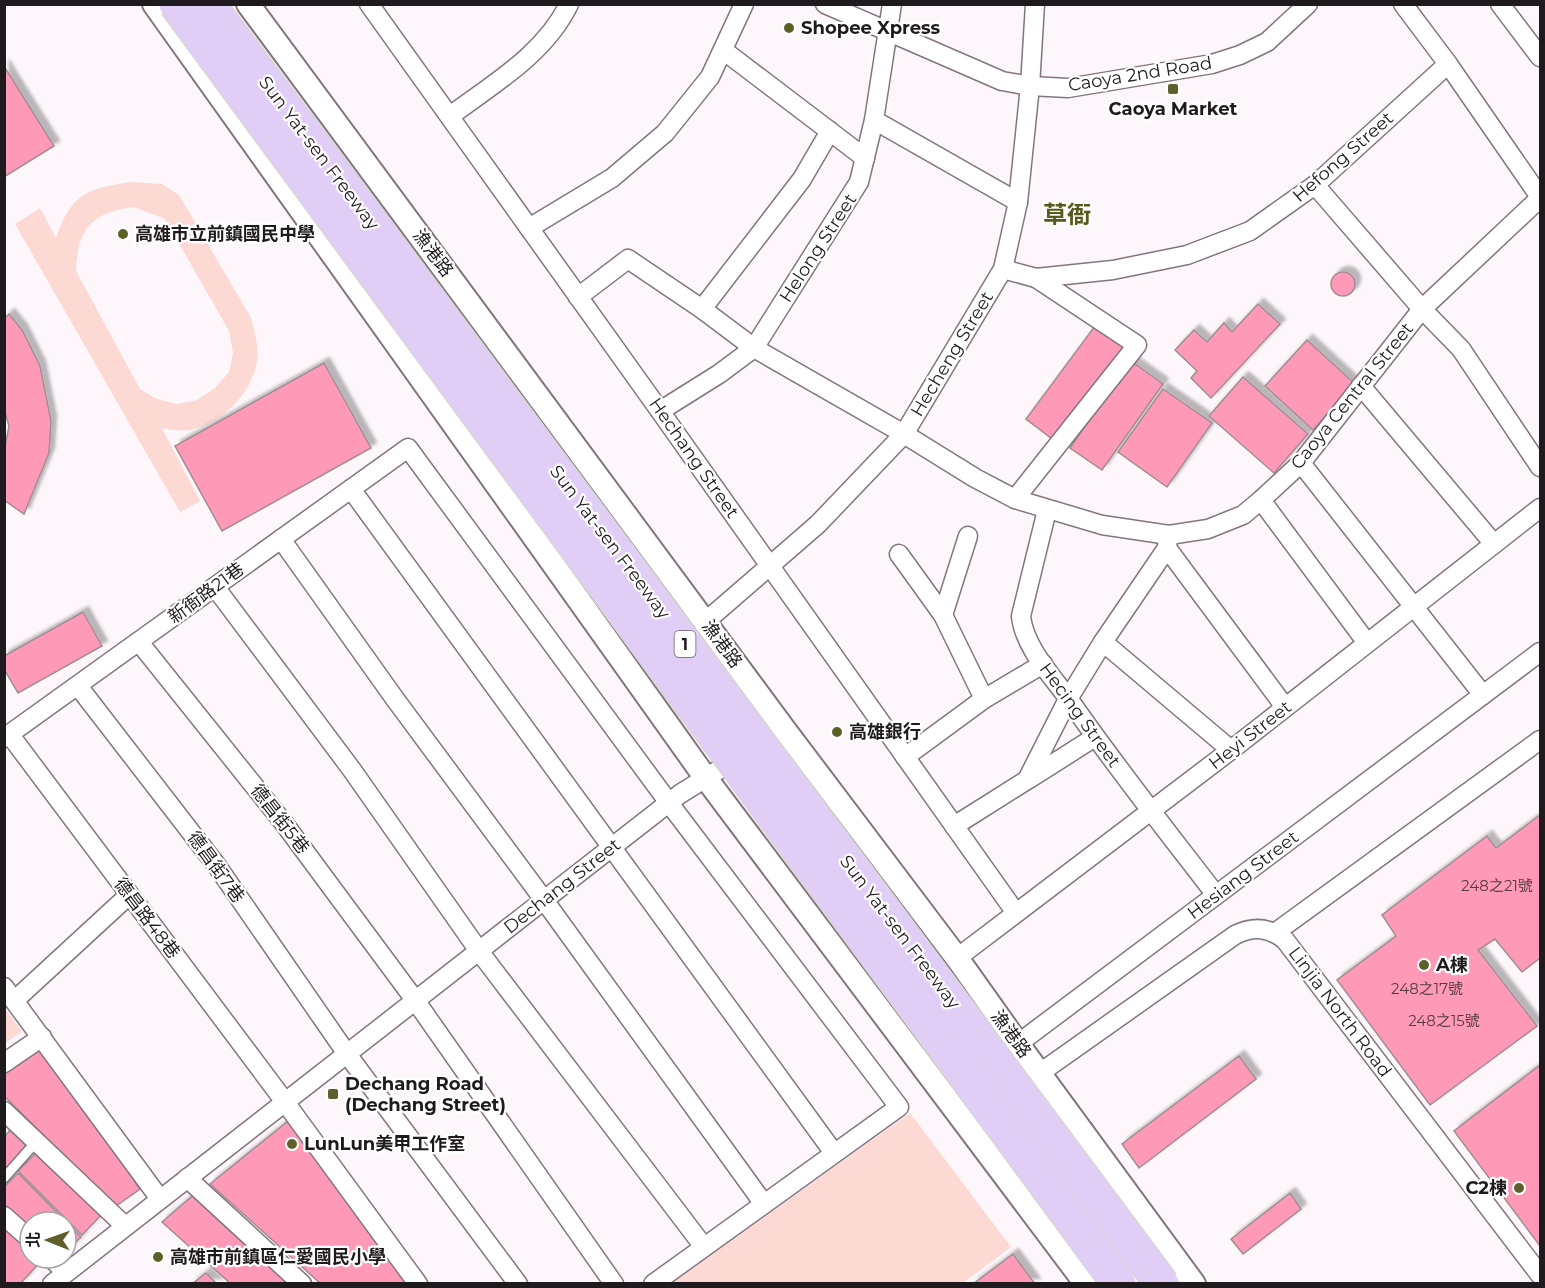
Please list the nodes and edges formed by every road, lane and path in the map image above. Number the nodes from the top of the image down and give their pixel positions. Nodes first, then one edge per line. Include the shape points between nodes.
1 (154, 4) edge
2 (176, 4) edge
3 (207, 4) edge
4 (248, 4) edge
5 (369, 4) edge
6 (570, 4) edge
7 (744, 4) edge
8 (825, 4) edge
9 (892, 4) edge
10 (1035, 4) edge
11 (1308, 4) edge
12 (1403, 4) edge
13 (1500, 4) edge
14 (890, 31) junction
15 (723, 50) junction
16 (1540, 57) edge
17 (1448, 64) junction
18 (1030, 87) junction
19 (450, 116) junction
20 (874, 120) junction
21 (830, 131) junction
22 (865, 158) junction
23 (1315, 185) junction
24 (1540, 197) edge
25 (1018, 202) junction
26 (529, 228) junction
27 (1003, 269) junction
28 (1036, 278) junction
29 (578, 297) junction
30 (702, 309) junction
31 (1422, 309) junction
32 (754, 348) junction
33 (1361, 386) junction
34 (660, 411) junction
35 (904, 434) junction
36 (1301, 463) junction
37 (1540, 467) edge
38 (351, 489) junction
39 (1015, 499) junction
40 (1261, 500) junction
41 (1540, 508) edge
42 (1047, 510) junction
43 (968, 536) dead end
44 (281, 539) junction
45 (1168, 542) junction
46 (1494, 544) junction
47 (899, 554) dead end
48 (770, 566) junction
49 (215, 587) junction
50 (1414, 607) junction
51 (943, 615) junction
52 (705, 622) junction
53 (139, 642) junction
54 (1103, 642) junction
55 (1367, 643) junction
56 (1540, 652) edge
57 (1043, 664) junction
58 (78, 686) junction
59 (1483, 695) junction
60 (984, 699) junction
61 (1068, 699) junction
62 (1285, 707) junction
63 (784, 729) junction
64 (7, 736) edge
65 (1095, 737) junction
66 (1540, 740) edge
67 (1231, 750) junction
68 (905, 757) junction
69 (705, 777) junction
70 (1027, 780) junction
71 (669, 803) junction
72 (1151, 811) junction
73 (954, 825) junction
74 (612, 847) junction
75 (129, 895) junction
76 (1216, 896) junction
77 (544, 900) junction
78 (1016, 913) junction
79 (1276, 932) junction
80 (479, 951) junction
81 (957, 958) junction
82 (10, 994) edge
83 (415, 1000) junction
84 (42, 1037) junction
85 (1018, 1044) junction
86 (347, 1054) junction
87 (4, 1063) edge
88 (1040, 1073) junction
89 (944, 1095) junction
90 (285, 1102) junction
91 (4, 1112) edge
92 (967, 1126) junction
93 (36, 1142) junction
94 (834, 1153) junction
95 (4, 1178) edge
96 (186, 1178) junction
97 (160, 1199) junction
98 (764, 1204) junction
99 (4, 1216) edge
100 (125, 1226) junction
101 (18, 1228) edge
102 (704, 1246) junction
103 (66, 1272) joint
104 (1540, 1275) edge
105 (52, 1284) edge
106 (302, 1284) edge
107 (418, 1284) edge
108 (518, 1284) edge
109 (614, 1284) edge
110 (653, 1284) edge
111 (1086, 1284) edge
112 (1119, 1284) edge
113 (1162, 1284) edge
114 (1194, 1284) edge

1 - 69 street
2 - 112 highway, Sun Yat-sen Freeway / 1, bridge
3 - 113 highway, Sun Yat-sen Freeway / 1, bridge
4 - 52 street, 漁港路
5 - 19 street, Hechang Street
6 - 19 street via 562,20 534,53
7 - 15 street
8 - 14 street, Caoya 2nd Road
9 - 14 street, Helong Street
10 - 18 street, Hecheng Street
11 - 18 street, Caoya 2nd Road via 1268,42 1212,64 1068,88
12 - 17 street
13 - 16 street
14 - 18 street, Caoya 2nd Road via 1002,81
14 - 20 street, Helong Street
15 - 21 street
15 - 26 street via 710,77 665,133 612,178
17 - 23 street, Hefong Street
17 - 24 street
18 - 25 street, Hecheng Street
19 - 26 street, Hechang Street
20 - 22 street, Helong Street
20 - 25 street
21 - 22 street
21 - 30 street via 802,179
22 - 32 street, Helong Street via 860,182
23 - 28 street, Hefong Street via 1250,231 1187,255 1113,270
23 - 31 street
24 - 31 street, Caoya Central Street
25 - 27 street, Hecheng Street
26 - 29 street, Hechang Street
27 - 28 street, Hefong Street
27 - 35 street, Hecheng Street
28 - 39 street via 1137,345
29 - 30 street, Caoya Central Street via 628,260
29 - 34 street, Hechang Street
30 - 32 street, Caoya Central Street
31 - 33 street, Caoya Central Street
31 - 37 street via 1461,349
32 - 34 street, Helong Street
32 - 35 street, Caoya Central Street
33 - 36 street, Caoya Central Street
33 - 46 street
34 - 48 street, Hechang Street
35 - 39 street, Caoya Central Street
35 - 48 street, Hecheng Street via 818,525
36 - 40 street, Caoya Central Street
36 - 50 street
38 - 44 street, 新衙路21巷
38 - 71 street, 新衙路21巷 via 408,448
38 - 74 street
39 - 42 street, Caoya Central Street
40 - 45 street, Caoya Central Street via 1243,515
40 - 55 street
41 - 46 street, Heyi Street
42 - 45 street, Caoya Central Street
42 - 57 street, Hecing Street via 1021,616 1022,630
43 - 51 street
44 - 49 street, 新衙路21巷
44 - 77 street
45 - 54 street
45 - 62 street
46 - 50 street, Heyi Street
47 - 51 street
48 - 52 street, Hecheng Street
48 - 68 street, Hechang Street
49 - 53 street, 新衙路21巷
49 - 80 street via 352,770
50 - 55 street, Heyi Street
50 - 59 street
51 - 60 street
52 - 63 street, 漁港路
53 - 58 street, 新衙路21巷
53 - 83 street, 德昌街5巷 via 283,822
54 - 61 street
54 - 67 street
55 - 62 street, Heyi Street
56 - 59 street, Hesiang Street
57 - 60 street
57 - 61 street, Hecing Street
58 - 64 street, 新衙路21巷
58 - 86 street, 德昌街7巷 via 217,866
59 - 76 street, Hesiang Street
60 - 68 street
61 - 65 street, Hecing Street
61 - 70 street
62 - 67 street, Heyi Street
63 - 69 street, Dechang Street
63 - 81 street, 漁港路
64 - 75 street, 德昌路48巷
65 - 70 street
65 - 72 street, Hecing Street
66 - 79 street
67 - 72 street, Heyi Street
68 - 73 street, Hechang Street
69 - 71 street, Dechang Street
69 - 89 street
70 - 73 street
71 - 74 street, Dechang Street
71 - 94 street via 898,1107
72 - 76 street, Hecing Street
72 - 78 street, Heyi Street
73 - 78 street, Hechang Street
74 - 77 street, Dechang Street
74 - 94 street
75 - 82 street
75 - 90 street, 德昌路48巷
76 - 85 street, Hesiang Street
77 - 80 street, Dechang Street
77 - 98 street
78 - 81 street, Heyi Street
79 - 88 street, Linjia North Road via 1247,929 1235,935
79 - 104 street, Linjia North Road via 1286,940
80 - 83 street, Dechang Street
80 - 102 street
81 - 85 street, 漁港路
82 - 84 street
83 - 86 street, Dechang Street
83 - 109 street, 德昌街5巷
84 - 87 street
84 - 97 street
85 - 88 street, 漁港路
85 - 89 street, Hesiang Street
86 - 90 street, Dechang Street
86 - 108 street, 德昌街7巷
88 - 92 street, Linjia North Road
88 - 114 street, 漁港路
89 - 92 street
90 - 96 street, Dechang Street
90 - 107 street, 德昌路48巷
91 - 93 street
92 - 111 street
93 - 95 lane
93 - 100 street
94 - 98 street
96 - 97 street, Dechang Street
96 - 106 street
97 - 100 street, Dechang Street
98 - 102 street
99 - 101 street
100 - 103 street, Dechang Street
102 - 110 street
103 - 105 street, Dechang Street

